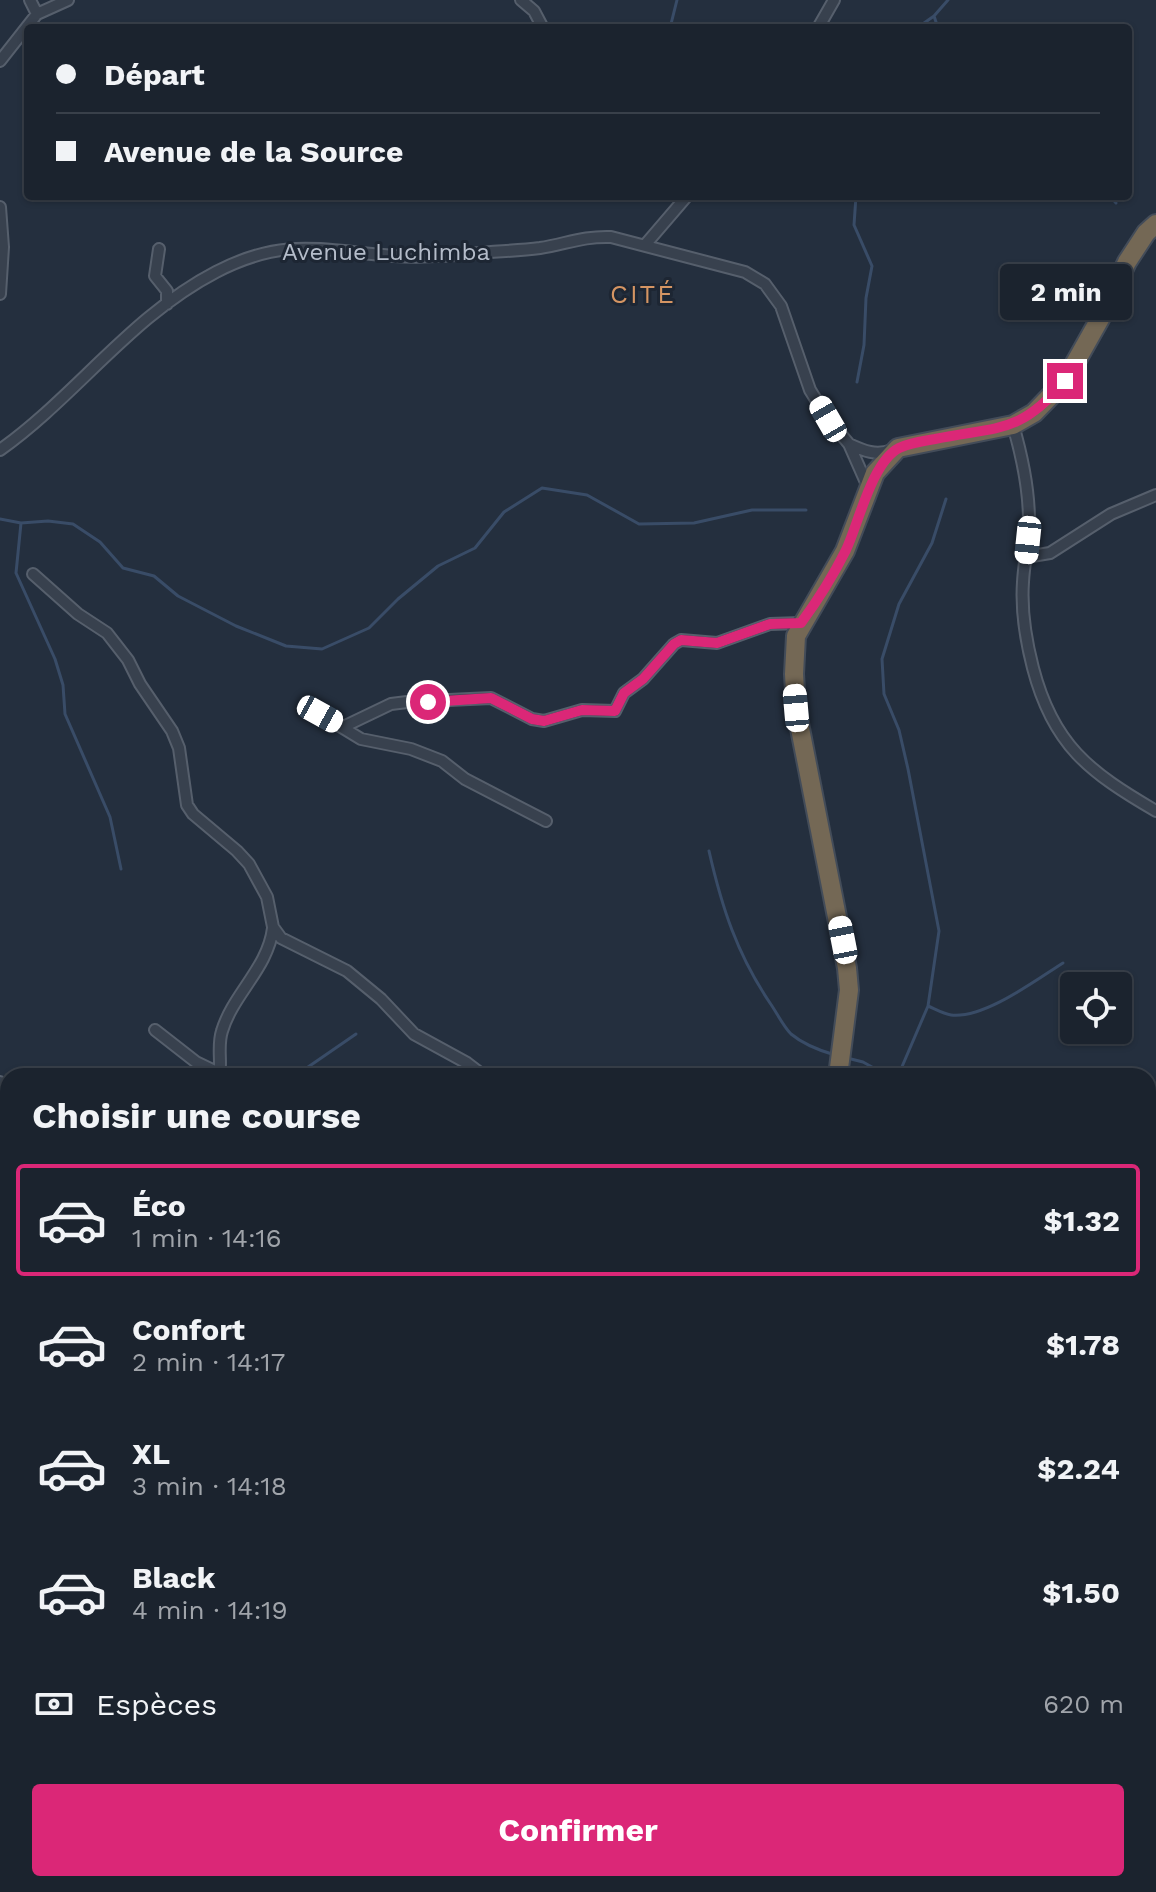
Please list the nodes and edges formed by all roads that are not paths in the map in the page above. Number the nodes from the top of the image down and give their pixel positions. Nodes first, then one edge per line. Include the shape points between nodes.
1 (30, 0) edge
2 (68, 0) edge
3 (521, 0) edge
4 (834, 0) edge
5 (37, 14) junction
6 (29, 24) edge
7 (541, 24) edge
8 (820, 24) edge
9 (24, 31) edge
10 (0, 61) edge
11 (682, 200) edge
12 (0, 207) edge
13 (1156, 224) edge
14 (645, 245) junction
15 (159, 249) dead end
16 (0, 294) edge
17 (167, 304) junction
18 (1013, 425) junction
19 (849, 444) junction
20 (898, 448) junction
21 (0, 450) edge
22 (869, 490) junction
23 (1156, 495) edge
24 (1026, 557) junction
25 (33, 574) dead end
26 (801, 623) junction
27 (320, 714) dead end
28 (343, 727) junction
29 (1156, 811) edge
30 (546, 821) dead end
31 (273, 927) junction
32 (155, 1030) dead end
33 (208, 1068) edge
34 (220, 1068) edge
35 (474, 1068) edge
36 (838, 1068) edge

1 - 5 street
2 - 5 street
3 - 7 street
4 - 8 street
5 - 6 street
9 - 10 street
11 - 14 street
12 - 16 street
13 - 18 highway via 1127,262 1065,381 1034,413
14 - 17 street, Avenue Luchimba via 589,236 542,248 433,256 286,249 215,272
14 - 19 street, Avenue Luchimba via 745,272 765,284 781,306 810,390
15 - 17 street via 155,276 167,291
17 - 21 street, Avenue Luchimba
18 - 20 highway
18 - 24 street via 1027,490
19 - 20 street via 883,454
19 - 22 street, Avenue Luchimba
20 - 22 highway via 875,473
22 - 26 highway via 845,551
23 - 24 street via 1111,514 1050,553
24 - 29 street via 1027,641 1047,712 1087,765
25 - 31 street via 107,633 128,660 179,748 187,805 249,864 267,897
26 - 28 street via 770,624 717,643 681,640 624,693 615,711 582,710 544,721 491,698 407,702
26 - 36 highway via 793,654 796,708 849,990
27 - 28 street
28 - 30 street via 361,739 442,761 465,779
31 - 34 street via 260,965 222,1031
31 - 35 street via 293,946 347,971 414,1034
32 - 33 street

